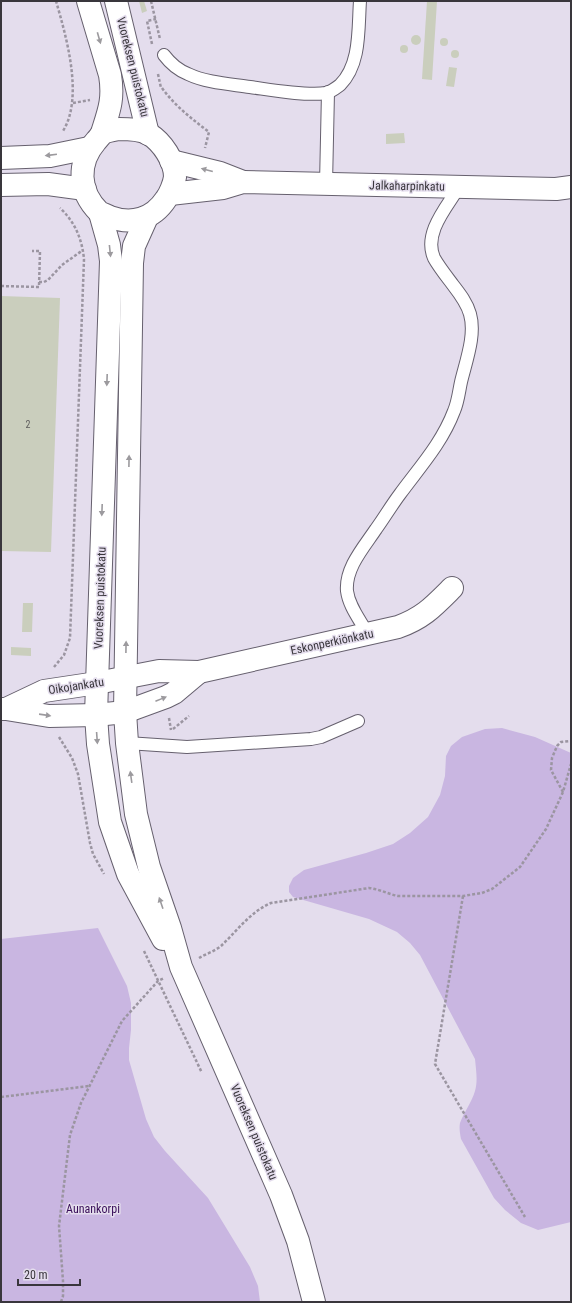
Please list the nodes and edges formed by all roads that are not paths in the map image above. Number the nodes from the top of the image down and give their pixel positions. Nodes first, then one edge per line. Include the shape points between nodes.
1 (88, 1) edge
2 (116, 1) edge
3 (360, 1) edge
4 (164, 55) road end
5 (328, 92) junction
6 (148, 134) junction
7 (96, 141) junction
8 (1, 158) edge
9 (171, 161) junction
10 (1, 164) edge
11 (243, 182) junction
12 (326, 184) junction
13 (2, 185) edge
14 (459, 187) junction
15 (571, 188) edge
16 (85, 189) junction
17 (170, 194) junction
18 (100, 213) junction
19 (147, 217) junction
20 (452, 588) dead end
21 (368, 635) junction
22 (199, 672) junction
23 (126, 677) junction
24 (97, 682) junction
25 (4, 709) edge
26 (125, 712) junction
27 (96, 715) junction
28 (358, 721) dead end
29 (126, 743) junction
30 (181, 967) junction
31 (314, 1302) edge

1 -> 7 main road, Vuoreksen puistokatu via 112,86 112,103
2 - 6 main road, Vuoreksen puistokatu
3 - 5 lane via 357,48 352,66 338,86
4 - 5 lane via 177,68 206,80 287,92
5 - 12 lane
6 - 7 main road via 133,128 119,129
6 - 9 main road via 161,144
7 -> 8 main road via 50,156
7 - 16 main road via 83,163
11 -> 9 main road, Jalkaharpinkatu via 220,173
9 - 17 main road via 175,177
10 - 13 lane
11 - 12 main road, Jalkaharpinkatu
11 - 17 main road, Jalkaharpinkatu via 223,188
12 - 14 main road, Jalkaharpinkatu
13 - 16 main road via 48,184
14 - 15 main road, Jalkaharpinkatu
14 - 21 lane via 438,220 431,240 434,258 466,304 470,314 471,341 455,410 440,441 399,495 351,569 347,591
16 - 18 main road
17 - 19 main road via 161,207
18 - 19 main road via 132,221
18 -> 24 main road, Vuoreksen puistokatu via 109,245 110,261
23 -> 19 main road, Vuoreksen puistokatu via 132,263 134,246
20 - 21 main road, Eskonperkiönkatu via 427,613 398,627
21 - 22 main road, Eskonperkiönkatu
22 - 23 main road, Eskonperkiönkatu via 159,671
26 -> 22 main road, Eskonperkiönkatu via 174,693
23 - 24 main road, Oikojankatu
23 - 26 main road, Vuoreksen puistokatu
24 - 25 main road, Oikojankatu via 44,690
24 - 27 main road, Vuoreksen puistokatu
25 -> 27 main road, Oikojankatu via 50,716
26 - 27 main road, Oikojankatu
26 - 29 main road, Vuoreksen puistokatu
27 -> 30 main road, Vuoreksen puistokatu via 110,822 120,852 128,874 157,930
28 - 29 lane via 310,739 186,747
30 -> 29 main road, Vuoreksen puistokatu via 148,867 136,814
30 - 31 main road, Vuoreksen puistokatu via 281,1195 298,1241

